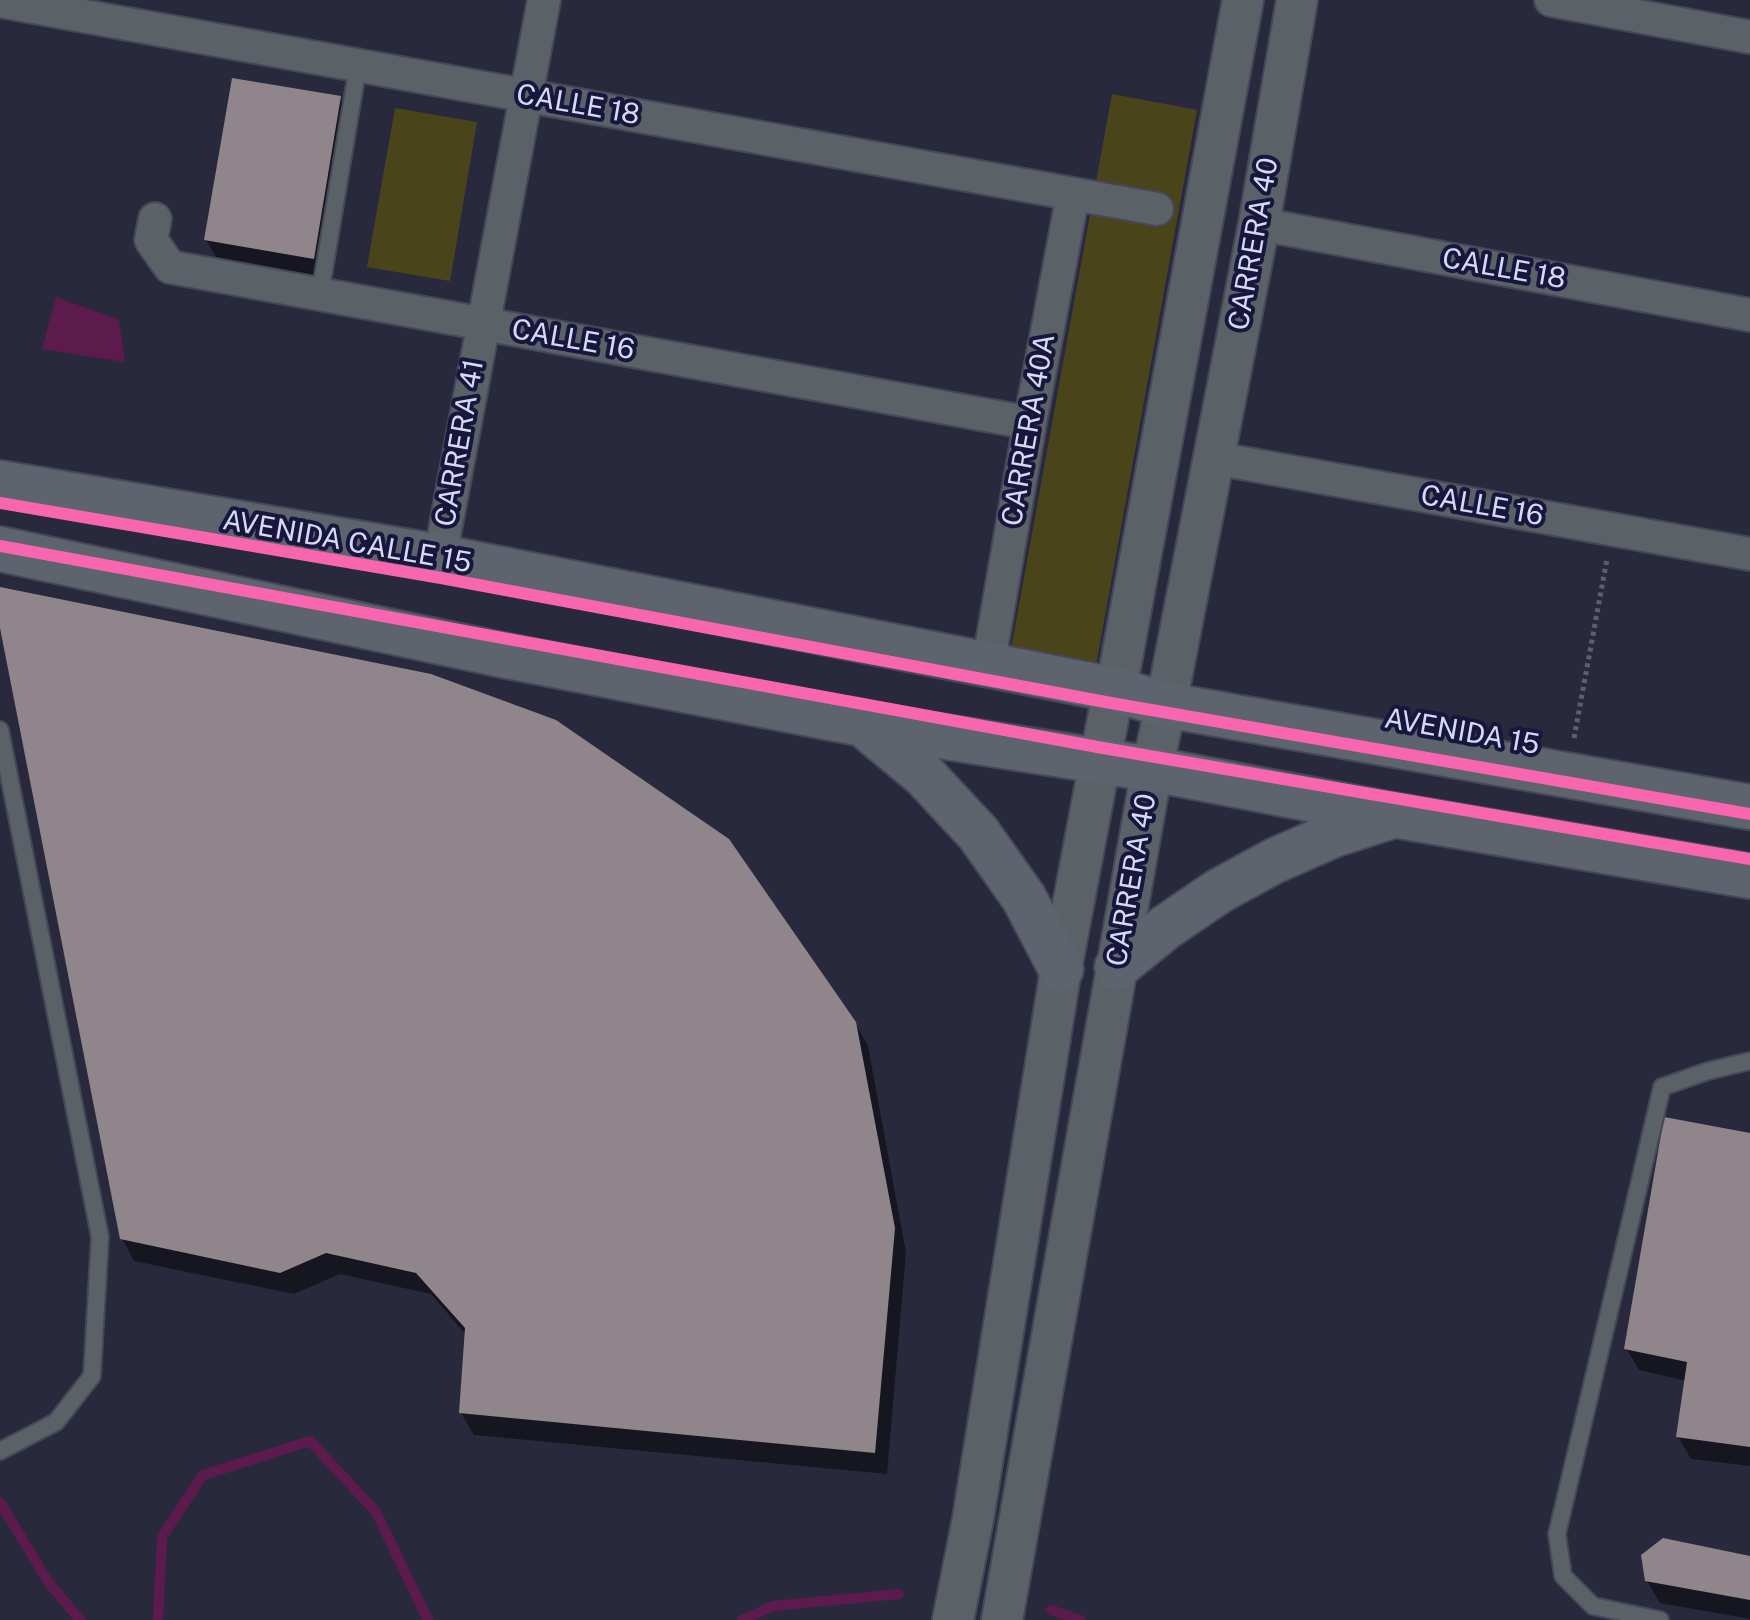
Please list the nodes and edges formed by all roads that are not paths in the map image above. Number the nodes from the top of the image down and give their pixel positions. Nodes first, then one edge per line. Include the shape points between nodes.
1 (544, 0) edge
2 (1243, 0) edge
3 (1297, 0) edge
4 (1551, 0) edge
5 (0, 1) edge
6 (1750, 37) edge
7 (358, 66) junction
8 (525, 96) junction
9 (1073, 194) junction
10 (1157, 209) dead end
11 (155, 219) dead end
12 (1259, 224) junction
13 (320, 294) junction
14 (1750, 315) edge
15 (482, 324) junction
16 (1030, 423) junction
17 (1214, 458) junction
18 (0, 483) edge
19 (0, 549) edge
20 (1750, 554) edge
21 (440, 557) junction
22 (988, 666) junction
23 (1116, 690) junction
24 (1166, 705) junction
25 (862, 724) junction
26 (0, 730) edge
27 (1101, 761) junction
28 (1152, 769) junction
29 (1750, 807) edge
30 (1393, 815) junction
31 (1750, 876) edge
32 (1117, 967) junction
33 (1061, 969) junction
34 (1750, 1061) edge
35 (6, 1448) edge
36 (953, 1620) edge
37 (1002, 1620) edge
38 (1660, 1620) edge

1 - 8 street, CARRERA 41
2 - 23 street, CARRERA 40
3 - 12 street, CARRERA 40
4 - 6 street
5 - 7 street, CALLE 18
7 - 8 street, CALLE 18
7 - 13 lane
8 - 9 street, CALLE 18
8 - 15 street, CARRERA 41
9 - 10 street, CALLE 18
9 - 16 street, CARRERA 40A
11 - 13 street, CALLE 16 via 151,240 170,267
12 - 14 street, CALLE 18
12 - 17 street, CARRERA 40
13 - 15 street, CALLE 16
15 - 16 street, CALLE 16
15 - 21 street, CARRERA 41
16 - 22 street, CARRERA 40A
17 - 20 street, CALLE 16
17 - 24 street, CARRERA 40
18 - 21 main road, AVENIDA CALLE 15
19 - 25 main road
21 - 22 main road, AVENIDA CALLE 15
22 - 23 main road, AVENIDA CALLE 15
23 - 24 main road, AVENIDA 15
23 - 27 street, CARRERA 40
24 - 28 street, CARRERA 40
24 - 29 main road, AVENIDA 15
25 - 27 main road
25 - 33 main road via 924,775 978,833 1024,898
26 - 35 lane via 100,1237 92,1376 56,1422
27 - 28 main road
27 - 33 street, CARRERA 40
28 - 30 main road
28 - 32 street, CARRERA 40
30 - 31 main road
30 - 32 main road via 1274,861 1166,927
32 - 37 street, CARRERA 40
33 - 36 street, CARRERA 40
34 - 38 lane via 1662,1087 1557,1534 1563,1576 1593,1606

